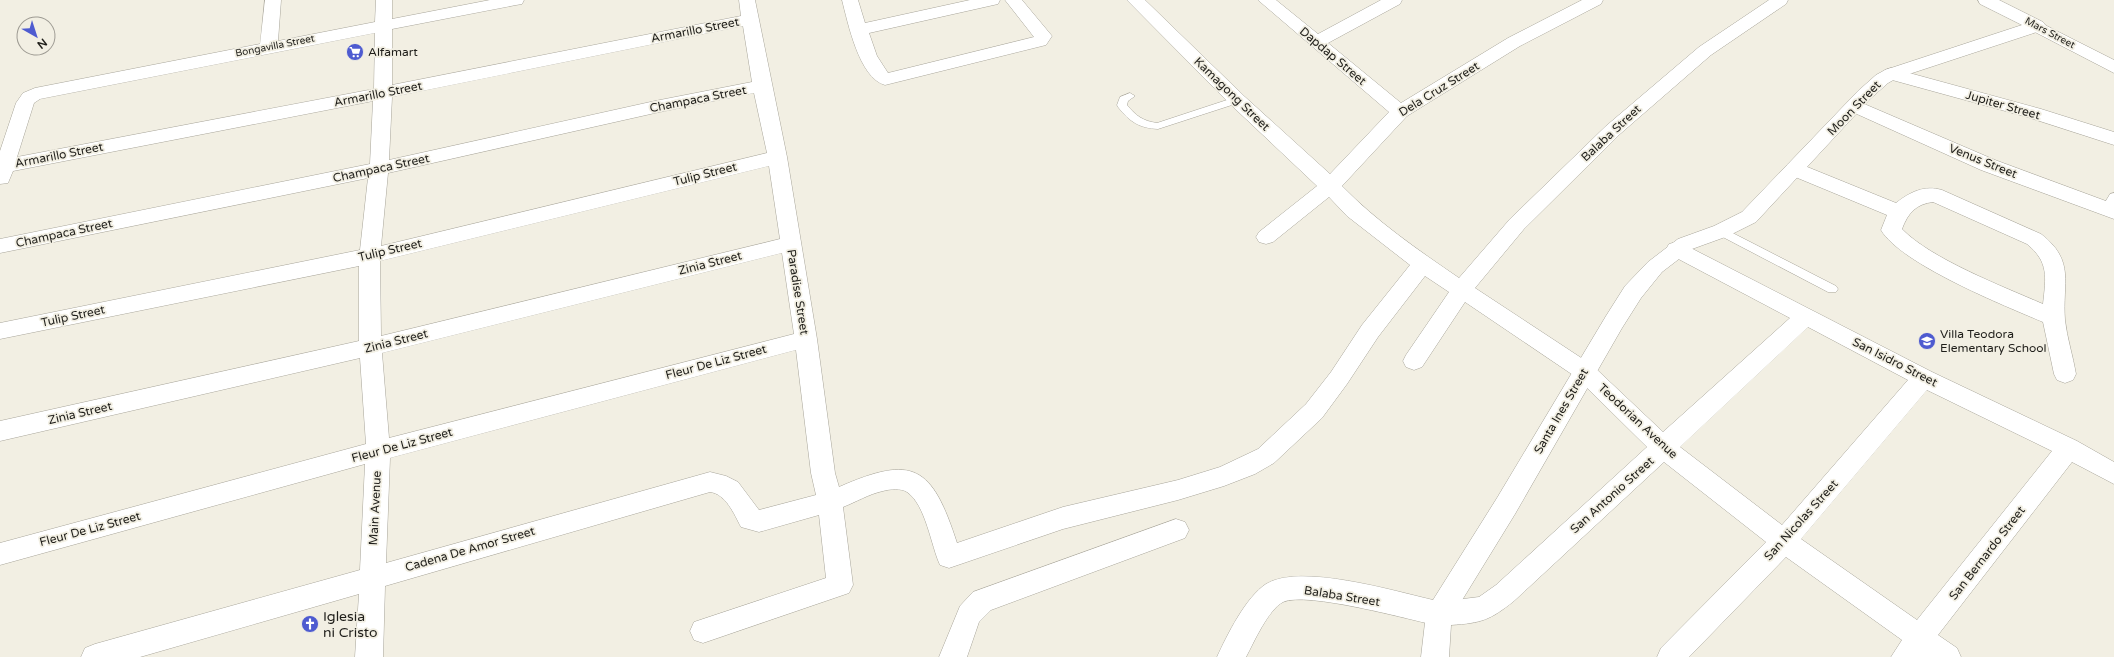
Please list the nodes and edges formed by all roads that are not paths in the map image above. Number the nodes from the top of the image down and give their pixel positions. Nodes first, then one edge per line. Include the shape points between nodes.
1 (273, 0) edge
2 (384, 0) edge
3 (516, 0) edge
4 (850, 0) edge
5 (992, 0) edge
6 (1013, 0) edge
7 (1136, 0) edge
8 (1266, 0) edge
9 (1394, 0) edge
10 (1595, 0) edge
11 (1780, 0) edge
12 (1986, 0) edge
13 (493, 2) edge
14 (749, 10) edge
15 (2056, 20) dead end
16 (384, 25) junction
17 (2037, 26) junction
18 (859, 30) junction
19 (1316, 42) junction
20 (269, 47) junction
21 (2114, 67) edge
22 (1891, 74) junction
23 (762, 86) junction
24 (383, 93) junction
25 (1130, 96) dead end
26 (1237, 100) junction
27 (1855, 106) junction
28 (1400, 112) junction
29 (2114, 139) edge
30 (777, 157) junction
31 (379, 169) junction
32 (1795, 169) junction
33 (2, 173) edge
34 (1330, 186) junction
35 (2111, 206) edge
36 (1898, 212) junction
37 (1749, 217) joint
38 (1721, 231) junction
39 (1266, 236) dead end
40 (790, 244) junction
41 (0, 246) edge
42 (1676, 249) junction
43 (370, 256) junction
44 (1423, 264) junction
45 (1462, 289) junction
46 (1832, 289) dead end
47 (1806, 316) junction
48 (2054, 317) junction
49 (0, 331) edge
50 (806, 339) junction
51 (370, 347) junction
52 (1414, 361) dead end
53 (1584, 371) junction
54 (2065, 374) dead end
55 (1924, 378) junction
56 (0, 431) edge
57 (1664, 448) junction
58 (2069, 448) junction
59 (378, 451) junction
60 (2114, 474) edge
61 (830, 502) junction
62 (1176, 530) dead end
63 (1784, 541) junction
64 (0, 554) edge
65 (372, 576) junction
66 (1439, 614) junction
67 (703, 631) dead end
68 (1913, 648) edge
69 (95, 657) edge
70 (369, 657) edge
71 (953, 657) edge
72 (1231, 657) edge
73 (1436, 657) edge
74 (1671, 657) edge
75 (1946, 657) edge

1 - 20 street
2 - 16 street, Main Avenue
3 - 13 street, Bongavilla Street
4 - 18 street
5 - 18 street
6 - 18 street via 1043,36 1040,41 885,79 876,73
7 - 26 street, Kamagong Street
8 - 19 street, Dapdap Street
9 - 19 street
10 - 28 street, Dela Cruz Street via 1514,42
11 - 45 street, Balaba Street via 1705,50 1613,130 1517,224
12 - 17 street, Mars Street
13 - 16 street, Bongavilla Street
14 - 23 street, Paradise Street
14 - 24 street, Armarillo Street
15 - 17 street, Moon Street
16 - 20 street, Bongavilla Street
16 - 24 street, Main Avenue
17 - 21 street, Mars Street
17 - 22 street, Moon Street
19 - 28 street, Dapdap Street
20 - 33 street, Bongavilla Street via 35,94 29,97 26,103
22 - 27 street, Moon Street via 1877,83
22 - 29 street, Jupiter Street via 2034,113
23 - 30 street, Paradise Street
23 - 31 street, Champaca Street via 655,107
24 - 31 street, Main Avenue
24 - 33 street, Armarillo Street
25 - 26 lane via 1124,99 1122,105 1137,123 1146,126 1158,126
26 - 34 street, Kamagong Street
27 - 32 street, Moon Street
27 - 35 street, Venus Street via 1988,164
28 - 34 street, Dela Cruz Street
30 - 40 street, Paradise Street
30 - 43 street, Tulip Street
31 - 41 street, Champaca Street
31 - 43 street, Main Avenue
32 - 36 street
32 - 37 street, Moon Street
34 - 39 street, Dela Cruz Street
34 - 44 street, Teodorian Avenue via 1354,211
36 - 48 street via 1892,230 1902,243 2017,302
36 - 48 street via 1917,197 1935,196 2045,246 2057,272
37 - 38 street, Santa Ines Street
38 - 42 street, Santa Ines Street
38 - 46 lane
40 - 50 street, Paradise Street
40 - 51 street, Zinia Street
42 - 47 street, San Isidro Street
42 - 53 street, Santa Ines Street via 1655,267 1633,292
43 - 49 street, Tulip Street
43 - 51 street, Main Avenue
44 - 45 street, Teodorian Avenue
44 - 61 street, Cadena De Amor Street via 1370,331 1314,411 1266,456 1246,467 1178,490 1063,518 949,557 940,527 917,486 901,479 874,482
45 - 52 street, Balaba Street
45 - 53 street, Teodorian Avenue
47 - 55 street, San Isidro Street
47 - 57 street, San Antonio Street
48 - 54 street
50 - 59 street, Fleur De Liz Street
50 - 61 street, Paradise Street via 823,473
51 - 56 street, Zinia Street
51 - 59 street, Main Avenue
53 - 57 street, Teodorian Avenue
53 - 66 street, Santa Ines Street via 1506,506
55 - 58 street, San Isidro Street
55 - 63 street, San Nicolas Street
57 - 63 street, Teodorian Avenue
57 - 66 street, San Antonio Street via 1485,608
58 - 60 street, San Isidro Street
58 - 68 street, San Bernardo Street
59 - 64 street, Fleur De Liz Street
59 - 65 street, Main Avenue
61 - 65 street, Cadena De Amor Street via 759,521 750,519 731,489 720,482 710,482
61 - 67 street, Paradise Street via 840,585
62 - 71 street via 982,601 969,614
63 - 68 street, Teodorian Avenue
63 - 74 street, San Nicolas Street
65 - 69 street, Cadena De Amor Street
65 - 70 street, Main Avenue
66 - 72 street, Balaba Street via 1328,591 1298,589 1277,592 1266,599
66 - 73 street, Santa Ines Street
68 - 75 street, Teodorian Avenue

